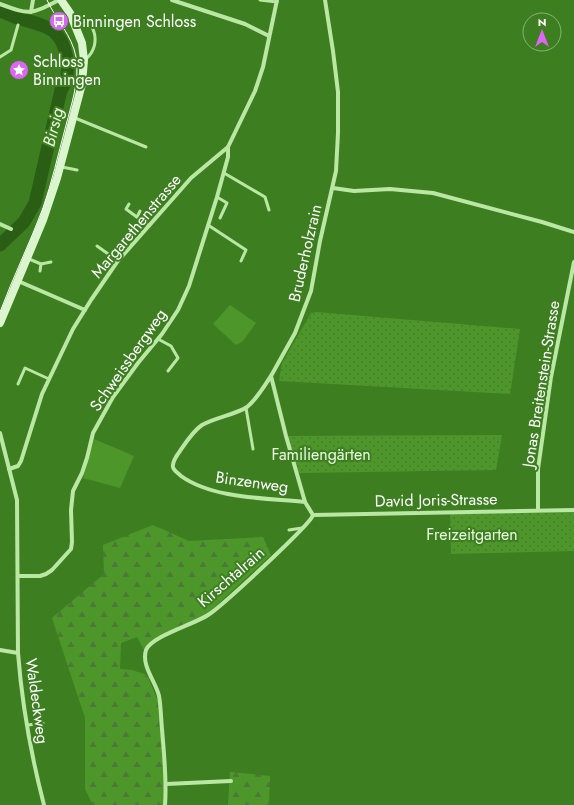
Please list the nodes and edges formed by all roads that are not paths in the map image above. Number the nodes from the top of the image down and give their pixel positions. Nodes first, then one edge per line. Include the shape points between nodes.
1 (34, 0) edge
2 (60, 0) edge
3 (172, 0) edge
4 (260, 0) edge
5 (325, 0) edge
6 (277, 1) edge
7 (0, 4) edge
8 (31, 12) junction
9 (70, 13) junction
10 (18, 25) dead end
11 (269, 36) junction
12 (0, 57) edge
13 (84, 60) junction
14 (73, 117) junction
15 (146, 147) dead end
16 (228, 147) junction
17 (60, 166) junction
18 (77, 170) dead end
19 (224, 173) junction
20 (333, 188) junction
21 (217, 197) junction
22 (129, 204) dead end
23 (269, 210) dead end
24 (140, 211) dead end
25 (137, 217) junction
26 (220, 218) dead end
27 (0, 224) edge
28 (208, 225) junction
29 (149, 226) junction
30 (11, 229) dead end
31 (574, 232) edge
32 (97, 246) dead end
33 (27, 258) junction
34 (241, 260) dead end
35 (118, 261) junction
36 (51, 262) dead end
37 (574, 262) edge
38 (41, 264) junction
39 (40, 271) dead end
40 (17, 281) junction
41 (85, 310) junction
42 (0, 323) edge
43 (158, 339) junction
44 (168, 371) dead end
45 (271, 376) junction
46 (50, 379) junction
47 (18, 384) dead end
48 (246, 408) junction
49 (0, 433) edge
50 (253, 450) dead end
51 (9, 469) junction
52 (305, 502) junction
53 (538, 510) junction
54 (574, 510) edge
55 (313, 515) junction
56 (304, 527) junction
57 (289, 530) dead end
58 (18, 576) junction
59 (0, 650) edge
60 (18, 653) junction
61 (43, 723) dead end
62 (28, 724) junction
63 (231, 781) dead end
64 (166, 784) junction
65 (44, 805) edge
66 (165, 805) edge

1 - 8 street
2 - 8 street
2 - 9 main road
3 - 11 street via 245,24
4 - 6 lane
5 - 20 street, Bruderholzrain via 338,92 338,133
6 - 11 street, Margarethenstrasse
7 - 8 street via 21,12
9 - 13 main road via 79,34
9 - 13 lane via 83,16 93,27 93,49
10 - 12 lane via 11,50
11 - 16 street, Margarethenstrasse via 264,66 255,91
13 - 14 main road via 82,84
14 - 15 lane
14 - 17 main road
16 - 19 street, Schweissbergweg
16 - 29 street, Margarethenstrasse via 191,178
17 - 18 lane
17 - 33 main road via 43,220
19 - 21 street, Schweissbergweg
19 - 23 lane via 265,197
20 - 31 street via 433,193
20 - 45 street, Bruderholzrain via 311,291 295,333
21 - 26 lane via 227,203
21 - 28 street, Schweissbergweg
22 - 25 lane via 126,209
24 - 25 lane
25 - 29 lane
27 - 30 street
28 - 34 lane via 246,250
28 - 43 street, Schweissbergweg via 189,286 178,310
29 - 35 street, Margarethenstrasse
32 - 35 lane
33 - 38 lane
33 - 40 main road
35 - 41 street, Margarethenstrasse
36 - 38 lane
37 - 53 street, Jonas Breitenstein-Strasse via 551,377 538,469
38 - 39 lane
40 - 41 street
40 - 42 main road
41 - 46 street, Margarethenstrasse via 73,329
43 - 44 lane via 171,346 178,358
43 - 58 street, Schweissbergweg via 113,397 93,433 82,473 73,491 71,549 46,574
45 - 48 street, Binzenweg
45 - 52 street
46 - 47 lane via 25,368
46 - 51 street, Margarethenstrasse via 42,394 21,461 18,466
48 - 50 lane
48 - 52 street, Binzenweg via 201,426 176,458 173,465 175,471 200,485 233,495
49 - 51 street, Waldeckweg
51 - 58 street, Waldeckweg via 17,500
52 - 55 street
53 - 54 street, David Joris-Strasse
53 - 55 street, David Joris-Strasse
55 - 56 street, Kirschtalrain
56 - 57 lane
56 - 64 street, Kirschtalrain via 208,615 155,640 147,648 146,665 159,696
58 - 60 street, Waldeckweg
59 - 60 street
60 - 62 street, Waldeckweg
61 - 62 lane
62 - 65 street, Waldeckweg
63 - 64 street
64 - 66 street, Kirschtalrain

